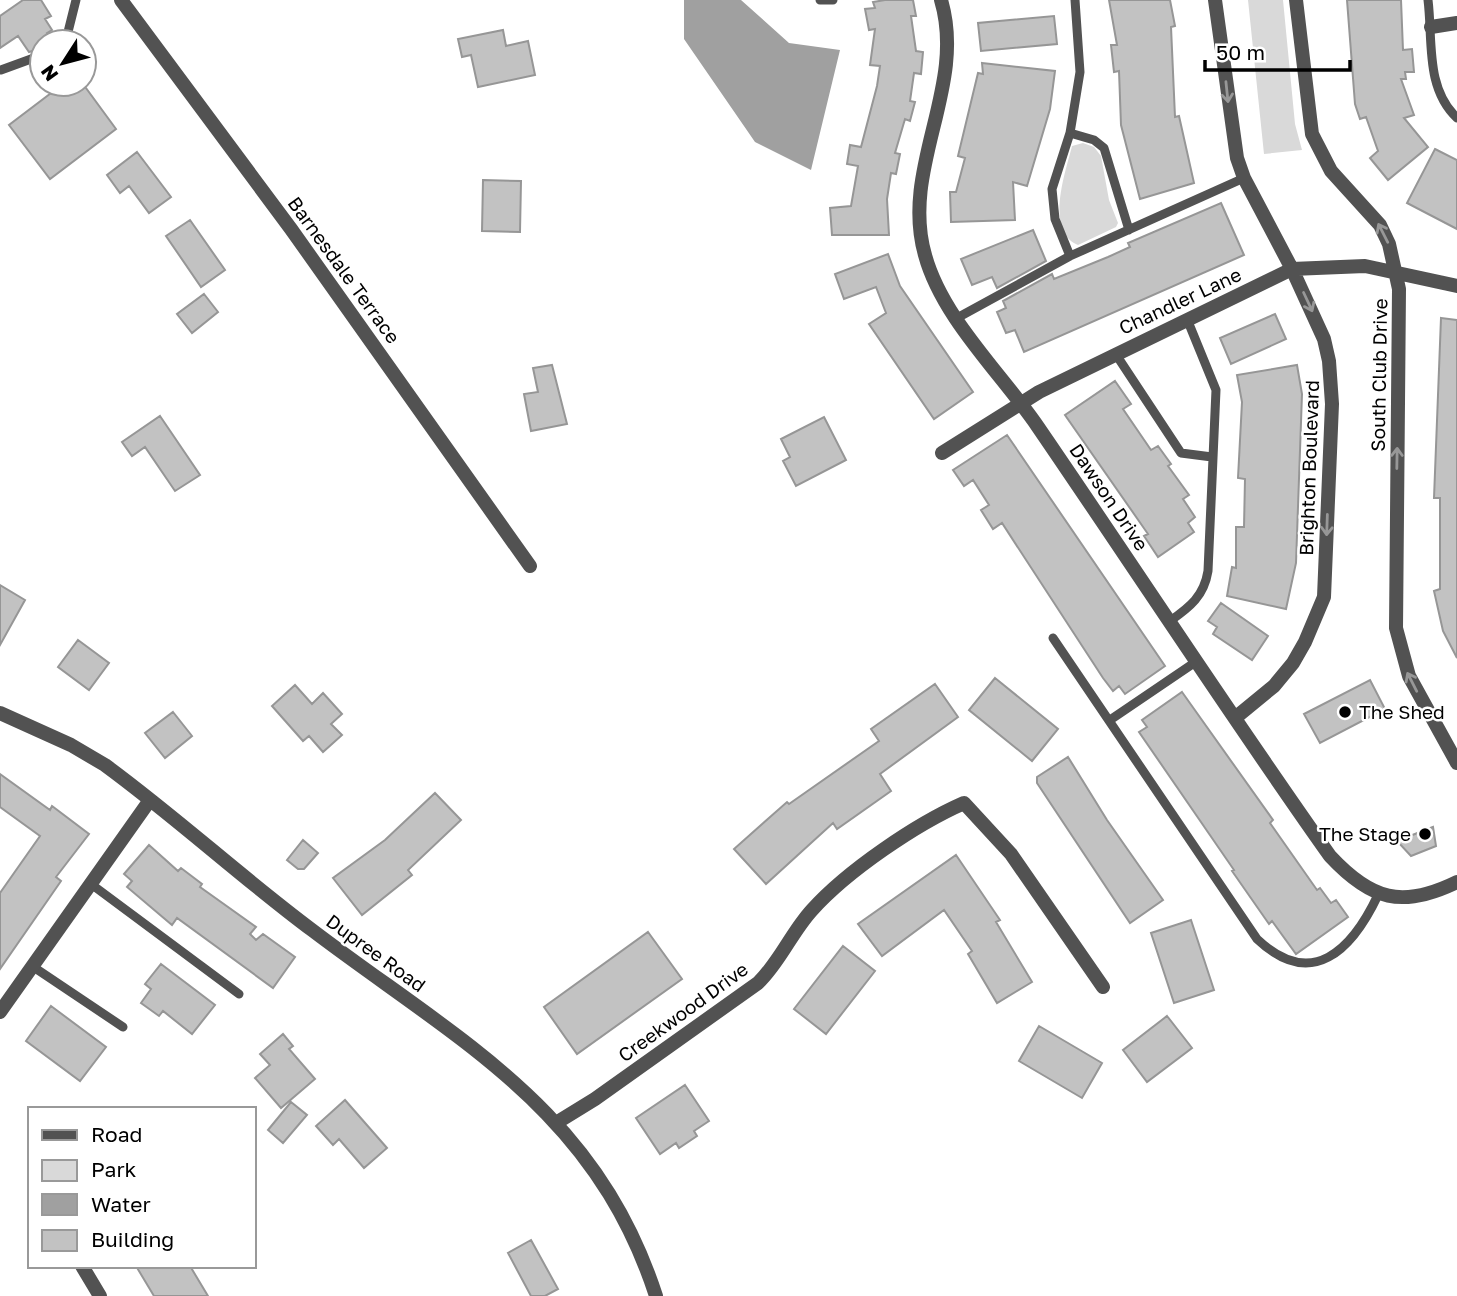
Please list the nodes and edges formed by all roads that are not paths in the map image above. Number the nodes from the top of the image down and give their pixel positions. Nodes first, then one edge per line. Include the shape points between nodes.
1 (76, 0) edge
2 (121, 0) edge
3 (820, 0) edge
4 (833, 0) edge
5 (941, 0) edge
6 (1074, 0) edge
7 (1215, 0) edge
8 (1296, 0) edge
9 (1428, 0) edge
10 (1457, 23) edge
11 (1432, 27) junction
12 (69, 28) edge
13 (28, 60) edge
14 (1, 70) edge
15 (1457, 118) edge
16 (1070, 133) junction
17 (1244, 177) junction
18 (1129, 230) junction
19 (1070, 256) junction
20 (1292, 269) junction
21 (1395, 271) junction
22 (1457, 286) edge
23 (957, 318) junction
24 (1186, 319) junction
25 (1115, 353) junction
26 (1021, 402) junction
27 (942, 453) dead end
28 (1212, 457) junction
29 (530, 566) dead end
30 (1170, 621) junction
31 (1053, 638) dead end
32 (1197, 661) junction
33 (0, 713) edge
34 (1235, 718) junction
35 (1110, 720) junction
36 (1457, 763) edge
37 (150, 800) junction
38 (1457, 882) edge
39 (91, 884) junction
40 (1378, 895) junction
41 (32, 966) junction
42 (1103, 987) dead end
43 (239, 994) dead end
44 (0, 1012) edge
45 (123, 1027) dead end
46 (556, 1123) junction
47 (83, 1268) edge
48 (100, 1296) edge
49 (656, 1296) edge

1 - 12 lane
2 - 29 street, Barnesdale Terrace via 316,262
3 - 4 lane
5 - 23 street, Dawson Drive via 947,27 945,80 922,173 918,215 925,257
6 - 16 lane via 1080,72
7 -> 17 street, Brighton Boulevard via 1232,134
21 -> 8 street, South Club Drive via 1380,225 1331,171 1312,134
9 - 11 lane
10 - 11 street
11 - 15 lane via 1437,89
13 - 14 lane
16 - 18 lane via 1104,148
16 - 19 lane via 1052,189 1055,219
17 - 18 lane
17 - 20 street, Brighton Boulevard
18 - 19 lane
19 - 23 lane
20 - 21 street, Chandler Lane via 1365,266
20 - 24 street, Chandler Lane
20 -> 34 street, Brighton Boulevard via 1324,339 1331,377 1324,597 1293,663 1274,686
21 - 22 street, Chandler Lane
36 -> 21 street, South Club Drive via 1409,676 1396,628 1399,289
23 - 26 street, Dawson Drive
24 - 25 street, Chandler Lane
24 - 28 lane via 1216,390
25 - 26 street, Chandler Lane
25 - 28 lane via 1181,453
26 - 27 street, Chandler Lane
26 - 30 street, Dawson Drive
28 - 30 lane via 1206,583 1193,605
30 - 32 street, Dawson Drive
31 - 35 lane
32 - 34 street, Dawson Drive
32 - 35 lane
33 - 37 street, Dupree Road via 105,765
34 - 40 street, Dawson Drive via 1330,856 1348,876
35 - 40 lane via 1257,939 1272,953 1297,963 1321,962 1346,946 1364,924
37 - 39 street
37 - 46 street, Dupree Road via 311,930 489,1060
38 - 40 street, Dawson Drive via 1416,897
39 - 41 street
39 - 43 lane
41 - 44 street
41 - 45 lane
42 - 46 street, Creekwood Drive via 1011,854 964,803 932,817 828,895 791,937 776,966 758,983
46 - 49 street, Dupree Road via 584,1154 610,1194 645,1262
47 - 48 street

